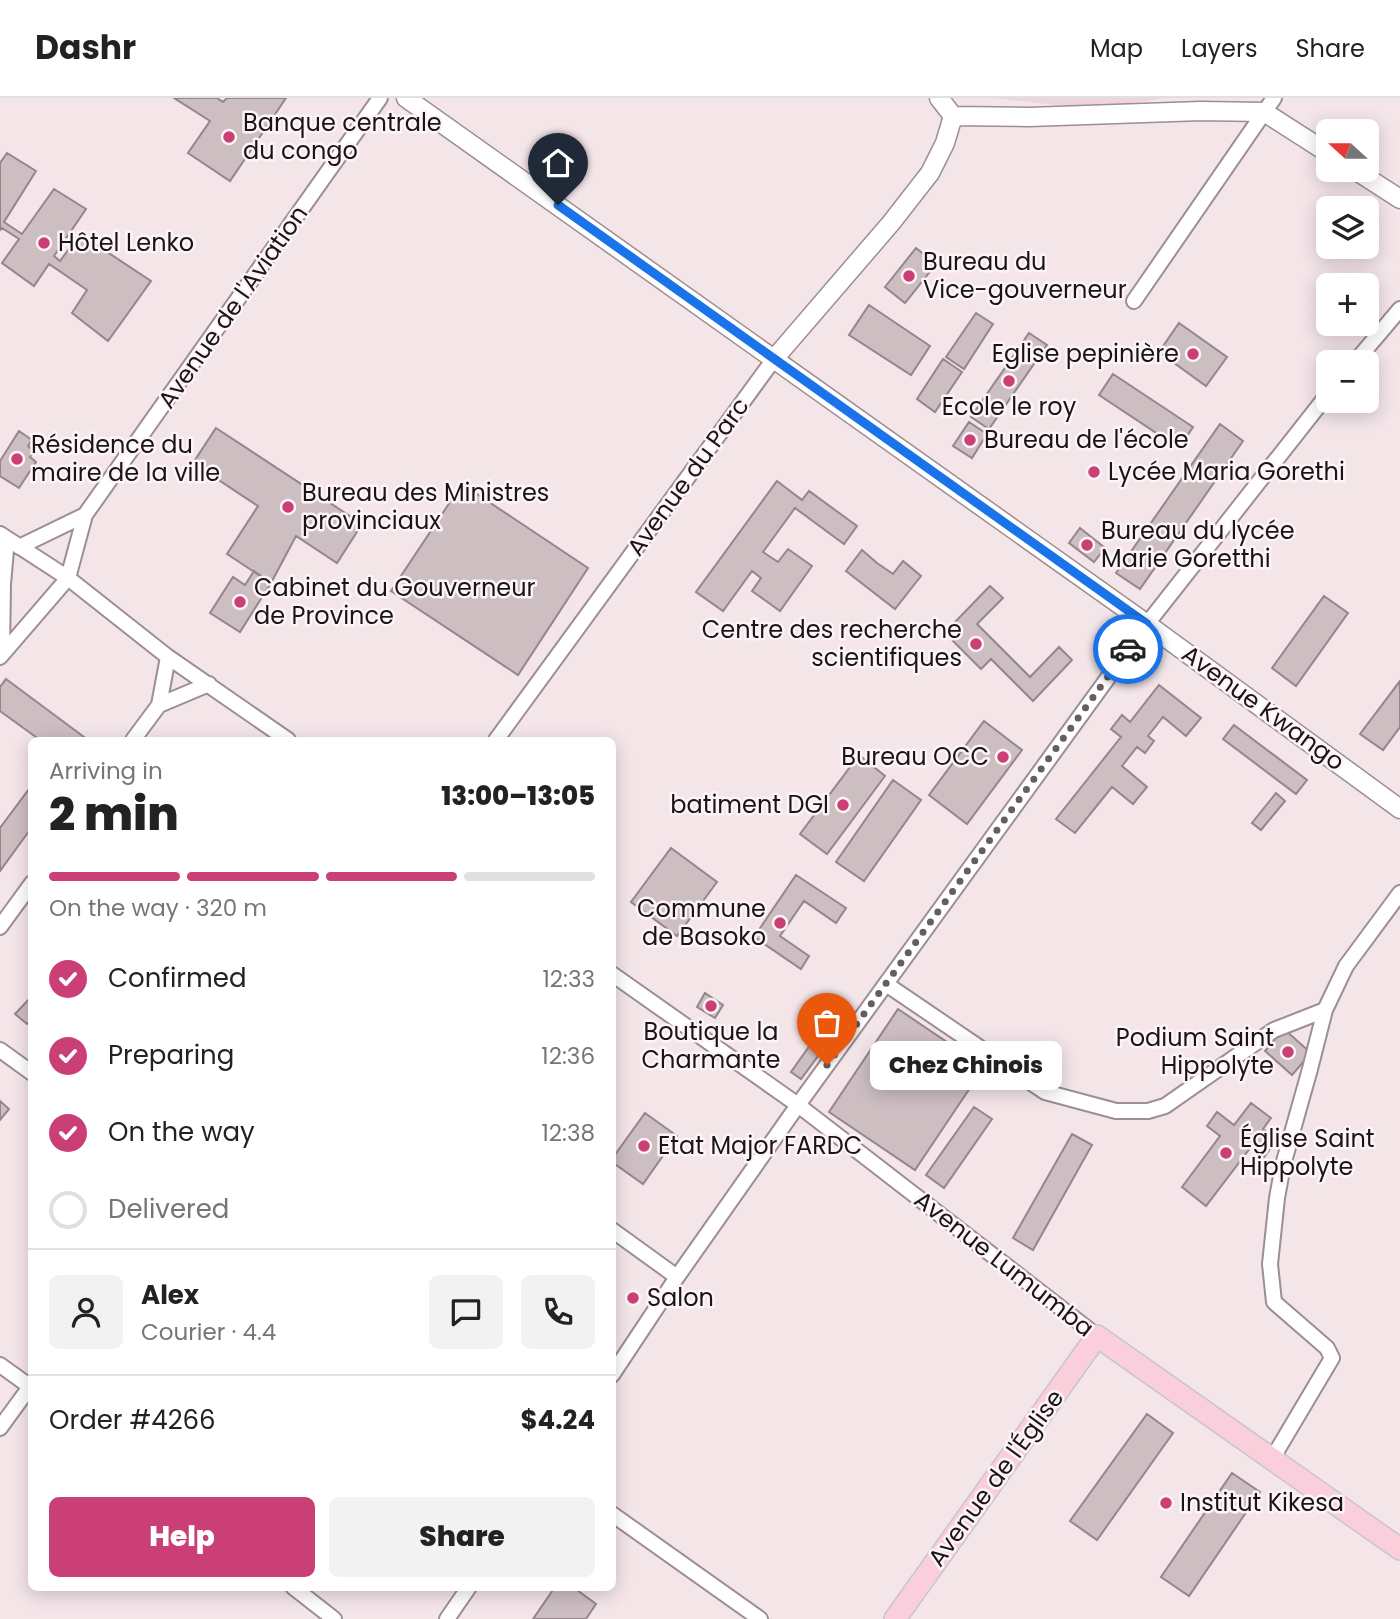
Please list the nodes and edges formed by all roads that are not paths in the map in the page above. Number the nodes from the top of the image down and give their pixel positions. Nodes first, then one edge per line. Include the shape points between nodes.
1 (380, 98) edge
2 (406, 98) edge
3 (939, 98) edge
4 (1269, 105) edge
5 (953, 116) junction
6 (1316, 143) edge
7 (1378, 182) edge
8 (1397, 192) edge
9 (1134, 302) dead end
10 (1400, 309) edge
11 (1365, 350) edge
12 (774, 359) junction
13 (1316, 409) edge
14 (85, 515) junction
15 (9, 540) edge
16 (68, 578) junction
17 (1147, 624) junction
18 (1, 655) edge
19 (168, 657) junction
20 (209, 684) junction
21 (159, 705) junction
22 (135, 737) edge
23 (284, 737) edge
24 (498, 737) edge
25 (1400, 809) edge
26 (28, 888) edge
27 (1400, 893) edge
28 (0, 927) edge
29 (616, 977) edge
30 (886, 984) junction
31 (1325, 1010) junction
32 (0, 1051) edge
33 (28, 1070) edge
34 (798, 1105) junction
35 (616, 1233) edge
36 (677, 1278) junction
37 (1097, 1336) junction
38 (0, 1365) edge
39 (616, 1369) edge
40 (28, 1384) edge
41 (28, 1390) edge
42 (0, 1428) edge
43 (1272, 1459) junction
44 (616, 1517) edge
45 (1400, 1549) edge
46 (298, 1591) edge
47 (465, 1591) edge
48 (334, 1619) edge
49 (447, 1619) edge
50 (760, 1619) edge
51 (895, 1619) edge

1 - 14 street, Avenue de l'Aviation
2 - 12 street, Avenue Kwango
3 - 5 street
4 - 5 street via 1029,117
4 - 6 street
4 - 9 street
5 - 12 street, Avenue du Parc via 930,173
7 - 8 street
10 - 11 street
12 - 17 street, Avenue Kwango
12 - 24 street, Avenue du Parc
13 - 17 street
14 - 15 street, Avenue de l'Aviation
14 - 16 street, Avenue de l'Aviation
15 - 16 street
15 - 18 street
16 - 18 street
16 - 19 street
17 - 25 street, Avenue Kwango
17 - 30 street
19 - 20 street
19 - 21 street
20 - 21 street
20 - 23 street
21 - 22 street
26 - 28 street
27 - 31 street via 1346,966
29 - 34 street, Avenue Lumumba
30 - 31 street via 1045,1092 1116,1111 1165,1106 1274,1030
30 - 34 street
31 - 43 street via 1283,1166 1270,1264 1274,1303 1332,1358
32 - 33 street
34 - 36 street
34 - 37 street, Avenue Lumumba
35 - 36 street
36 - 39 street
37 - 43 main road, Avenue Lumumba
37 - 51 main road, Avenue de l'Église
38 - 40 street
41 - 42 street
43 - 45 main road, Avenue Lumumba
44 - 50 street
46 - 48 street
47 - 49 street

